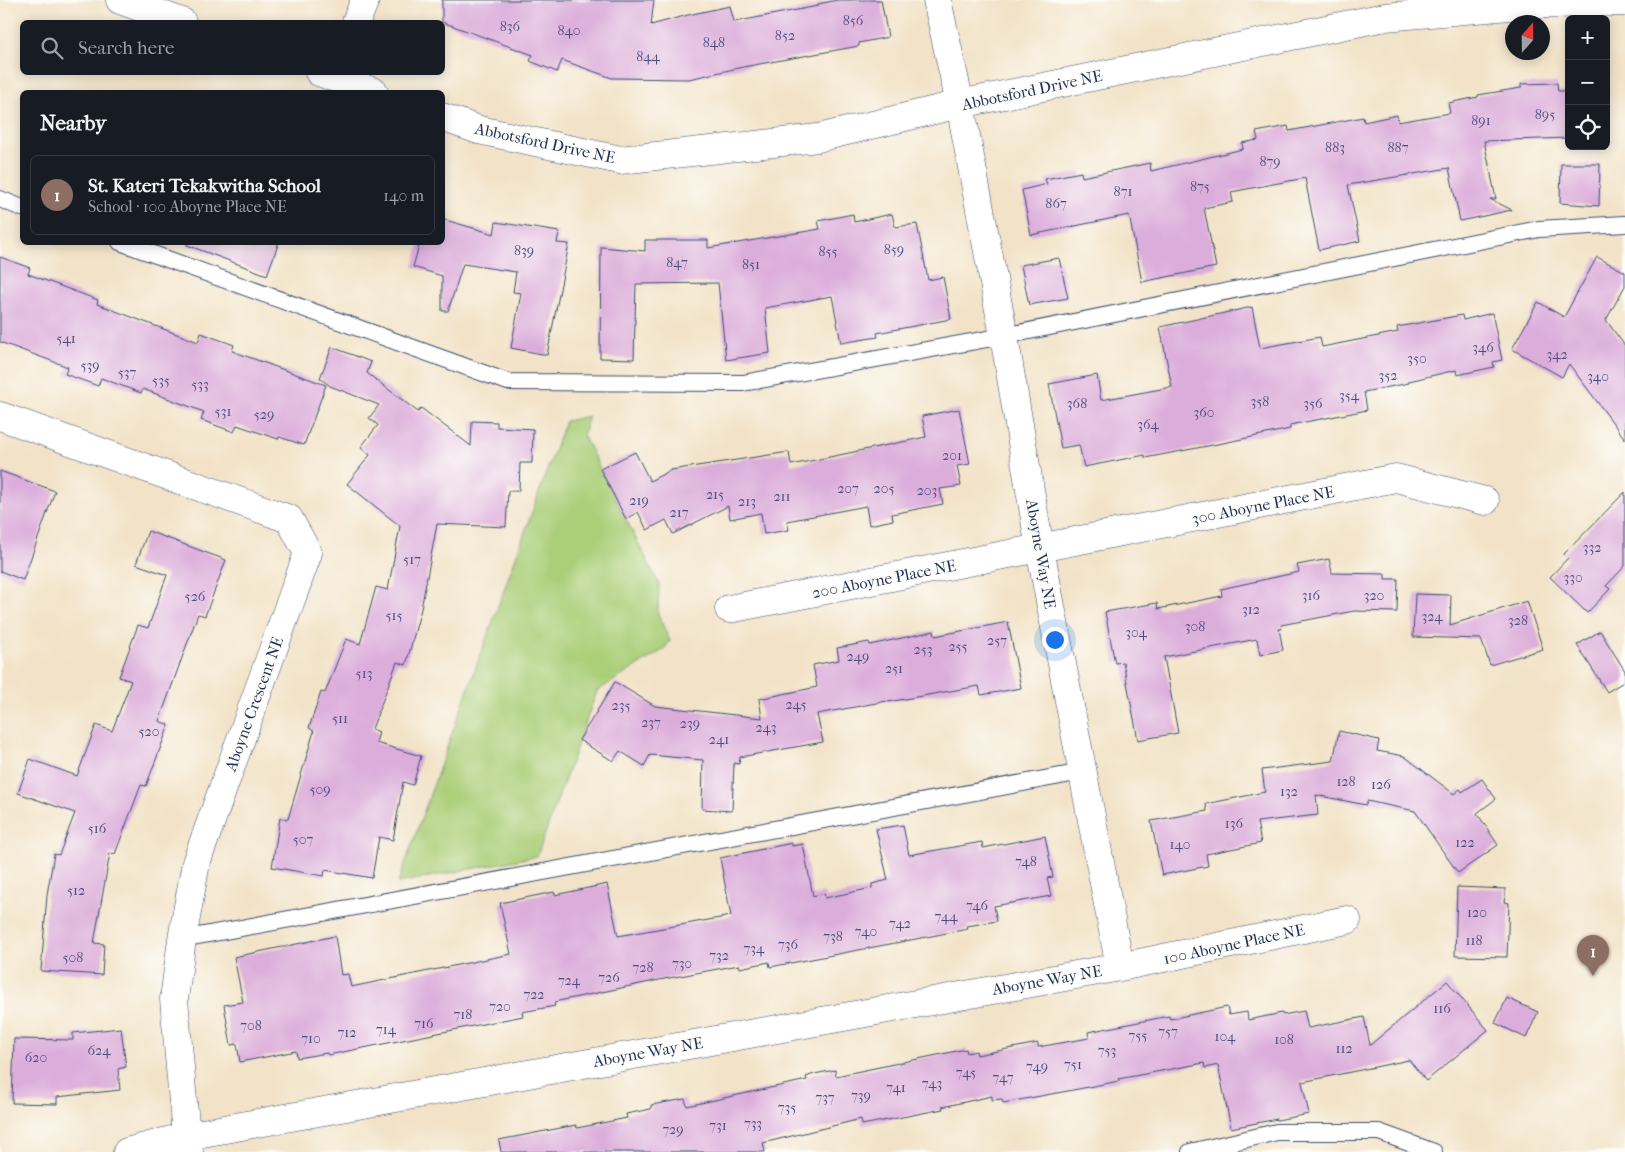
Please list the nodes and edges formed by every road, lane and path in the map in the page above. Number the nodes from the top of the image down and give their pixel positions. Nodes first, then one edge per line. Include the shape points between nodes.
1 (120, 0) edge
2 (365, 0) edge
3 (938, 0) edge
4 (1625, 2) edge
5 (1384, 9) edge
6 (176, 20) edge
7 (357, 20) edge
8 (331, 75) edge
9 (369, 90) edge
10 (960, 104) junction
11 (445, 118) edge
12 (0, 200) edge
13 (20, 207) edge
14 (1625, 224) edge
15 (128, 245) edge
16 (1004, 336) junction
17 (0, 416) edge
18 (1485, 501) dead end
19 (1040, 549) junction
20 (729, 609) dead end
21 (1082, 772) junction
22 (1347, 920) dead end
23 (182, 939) junction
24 (1120, 967) junction
25 (188, 1144) edge
26 (127, 1152) edge
27 (1190, 1152) edge
28 (1434, 1152) edge

1 - 6 street
2 - 7 street
3 - 10 street, Aboyne Way NE
4 - 5 street, Abbotsford Drive NE
5 - 10 street, Abbotsford Drive NE
8 - 9 street
10 - 11 street, Abbotsford Drive NE via 818,138 620,160 479,130
10 - 16 street, Aboyne Way NE
12 - 13 lane
14 - 16 lane via 1539,229
15 - 16 lane via 508,382 743,382
16 - 19 street, Aboyne Way NE
17 - 23 street, Aboyne Crescent NE via 289,519 308,553 196,863
18 - 19 street, 300 Aboyne Place NE via 1396,478
19 - 20 street, 200 Aboyne Place NE
19 - 21 street, Aboyne Way NE
21 - 23 lane
21 - 24 street, Aboyne Way NE
22 - 24 street, 100 Aboyne Place NE
23 - 25 street, Aboyne Crescent NE via 174,999
24 - 25 street, Aboyne Way NE
25 - 26 street
27 - 28 lane via 1278,1132 1379,1132

